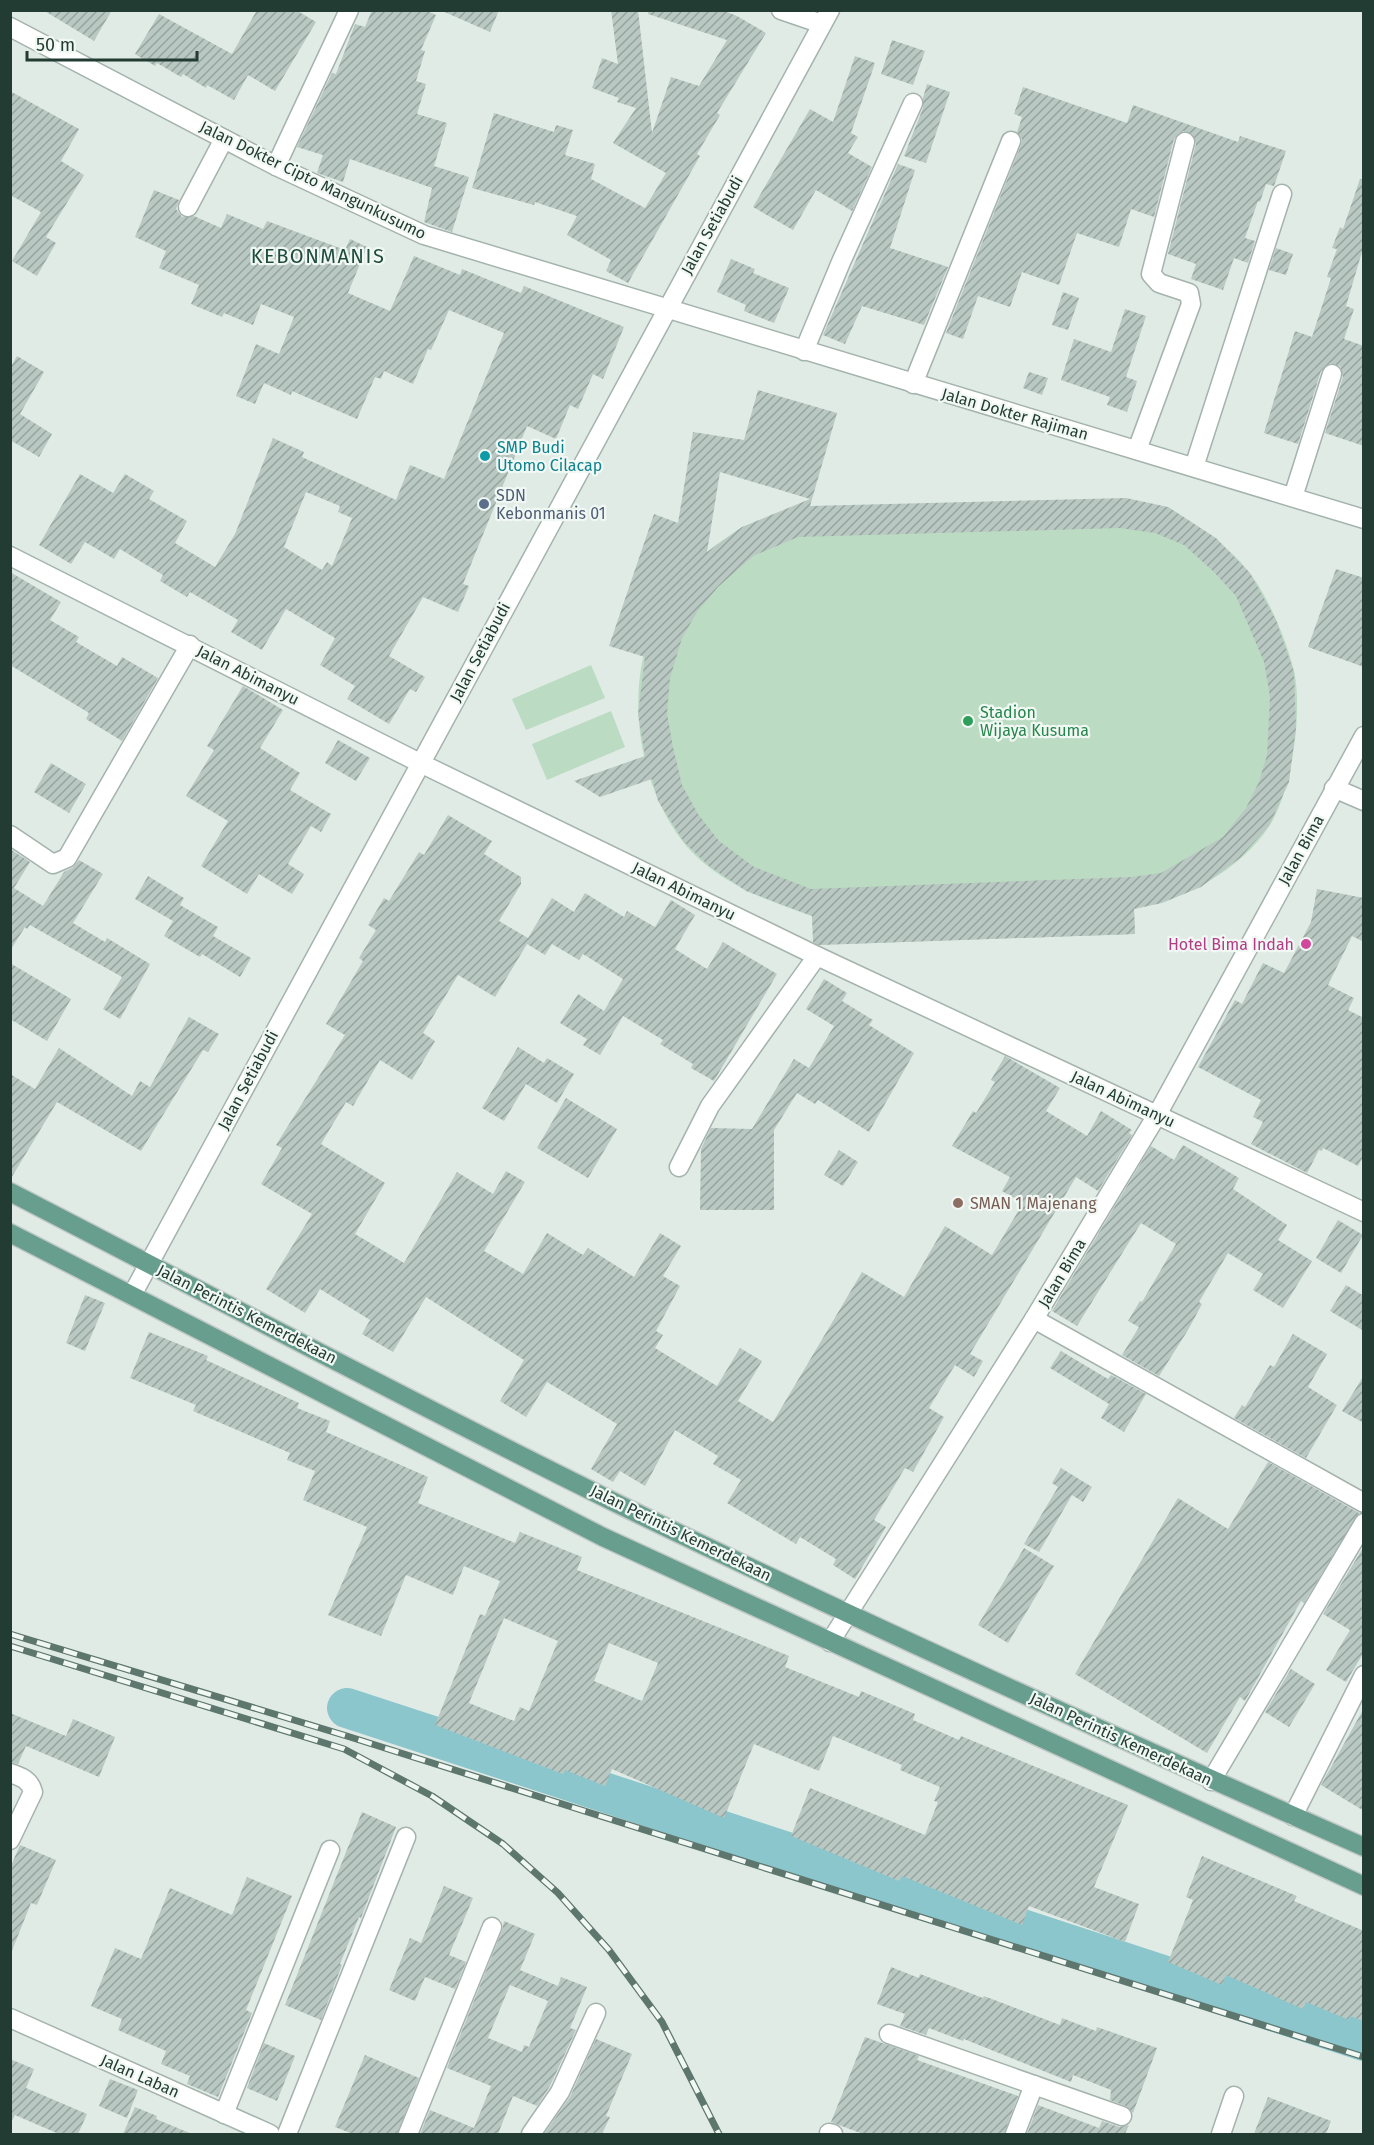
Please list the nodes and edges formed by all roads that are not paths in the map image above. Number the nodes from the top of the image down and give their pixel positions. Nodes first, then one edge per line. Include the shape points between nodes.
1 (349, 10) edge
2 (781, 10) edge
3 (826, 17) edge
4 (10, 27) edge
5 (913, 104) dead end
6 (224, 139) junction
7 (1011, 141) dead end
8 (1185, 142) dead end
9 (276, 166) junction
10 (1282, 194) dead end
11 (188, 207) dead end
12 (665, 310) junction
13 (804, 351) junction
14 (1332, 374) dead end
15 (913, 384) junction
16 (1137, 450) junction
17 (1194, 467) junction
18 (1293, 497) junction
19 (1364, 519) edge
20 (10, 556) edge
21 (190, 645) junction
22 (1364, 736) edge
23 (420, 763) junction
24 (1334, 788) junction
25 (1364, 801) edge
26 (10, 835) edge
27 (817, 956) junction
28 (1157, 1115) junction
29 (679, 1167) dead end
30 (10, 1192) edge
31 (1364, 1212) edge
32 (10, 1233) edge
33 (149, 1264) junction
34 (132, 1295) junction
35 (1034, 1318) junction
36 (1360, 1501) edge
37 (1364, 1523) edge
38 (847, 1613) junction
39 (830, 1642) junction
40 (1364, 1674) edge
41 (10, 1773) edge
42 (1211, 1781) junction
43 (1293, 1816) junction
44 (406, 1837) dead end
45 (10, 1840) edge
46 (1364, 1847) edge
47 (330, 1850) dead end
48 (1364, 1886) edge
49 (492, 1927) dead end
50 (596, 2013) dead end
51 (10, 2018) edge
52 (889, 2034) dead end
53 (1034, 2085) junction
54 (1234, 2096) dead end
55 (224, 2114) junction
56 (1122, 2116) dead end
57 (266, 2134) edge
58 (287, 2134) edge
59 (408, 2134) edge
60 (531, 2134) edge
61 (1015, 2134) edge
62 (1221, 2134) edge

1 - 9 street
2 - 3 street
3 - 12 street, Jalan Setiabudi
4 - 6 street, Jalan Dokter Cipto Mangunkusumo
5 - 13 street
6 - 9 street, Jalan Dokter Cipto Mangunkusumo
6 - 11 street
7 - 15 street
8 - 16 street via 1151,274 1159,283 1188,293 1191,304
9 - 12 street, Jalan Dokter Cipto Mangunkusumo via 424,235
10 - 17 street
12 - 13 street, Jalan Dokter Rajiman
12 - 23 street, Jalan Setiabudi
13 - 15 street, Jalan Dokter Rajiman
14 - 18 street
15 - 16 street, Jalan Dokter Rajiman
16 - 17 street, Jalan Dokter Rajiman
17 - 18 street, Jalan Dokter Rajiman
18 - 19 street, Jalan Dokter Rajiman
20 - 21 street, Jalan Abimanyu
21 - 23 street, Jalan Abimanyu
21 - 26 street via 67,858 53,864
22 - 24 street, Jalan Bima
23 - 27 street, Jalan Abimanyu
23 - 33 street, Jalan Setiabudi
24 - 25 street
24 - 28 street, Jalan Bima
27 - 28 street, Jalan Abimanyu
27 - 29 street via 710,1106
28 - 31 street, Jalan Abimanyu
28 - 35 street, Jalan Bima
30 - 33 main road, Jalan Perintis Kemerdekaan
32 - 34 main road, Jalan Perintis Kemerdekaan
33 - 34 street, Jalan Setiabudi
33 - 38 main road, Jalan Perintis Kemerdekaan via 619,1504
34 - 39 main road, Jalan Perintis Kemerdekaan via 603,1537
35 - 36 street
35 - 38 street, Jalan Bima
37 - 42 street
38 - 39 street, Jalan Bima
38 - 42 main road, Jalan Perintis Kemerdekaan
39 - 48 main road, Jalan Perintis Kemerdekaan
40 - 43 street
41 - 45 street via 24,1778 33,1792
42 - 43 main road, Jalan Perintis Kemerdekaan
43 - 46 main road, Jalan Perintis Kemerdekaan
44 - 58 street
47 - 55 street
49 - 59 street
50 - 60 street via 560,2092
51 - 55 street, Jalan Laban
52 - 53 street
53 - 56 street
53 - 61 street
54 - 62 street
55 - 57 street, Jalan Laban

